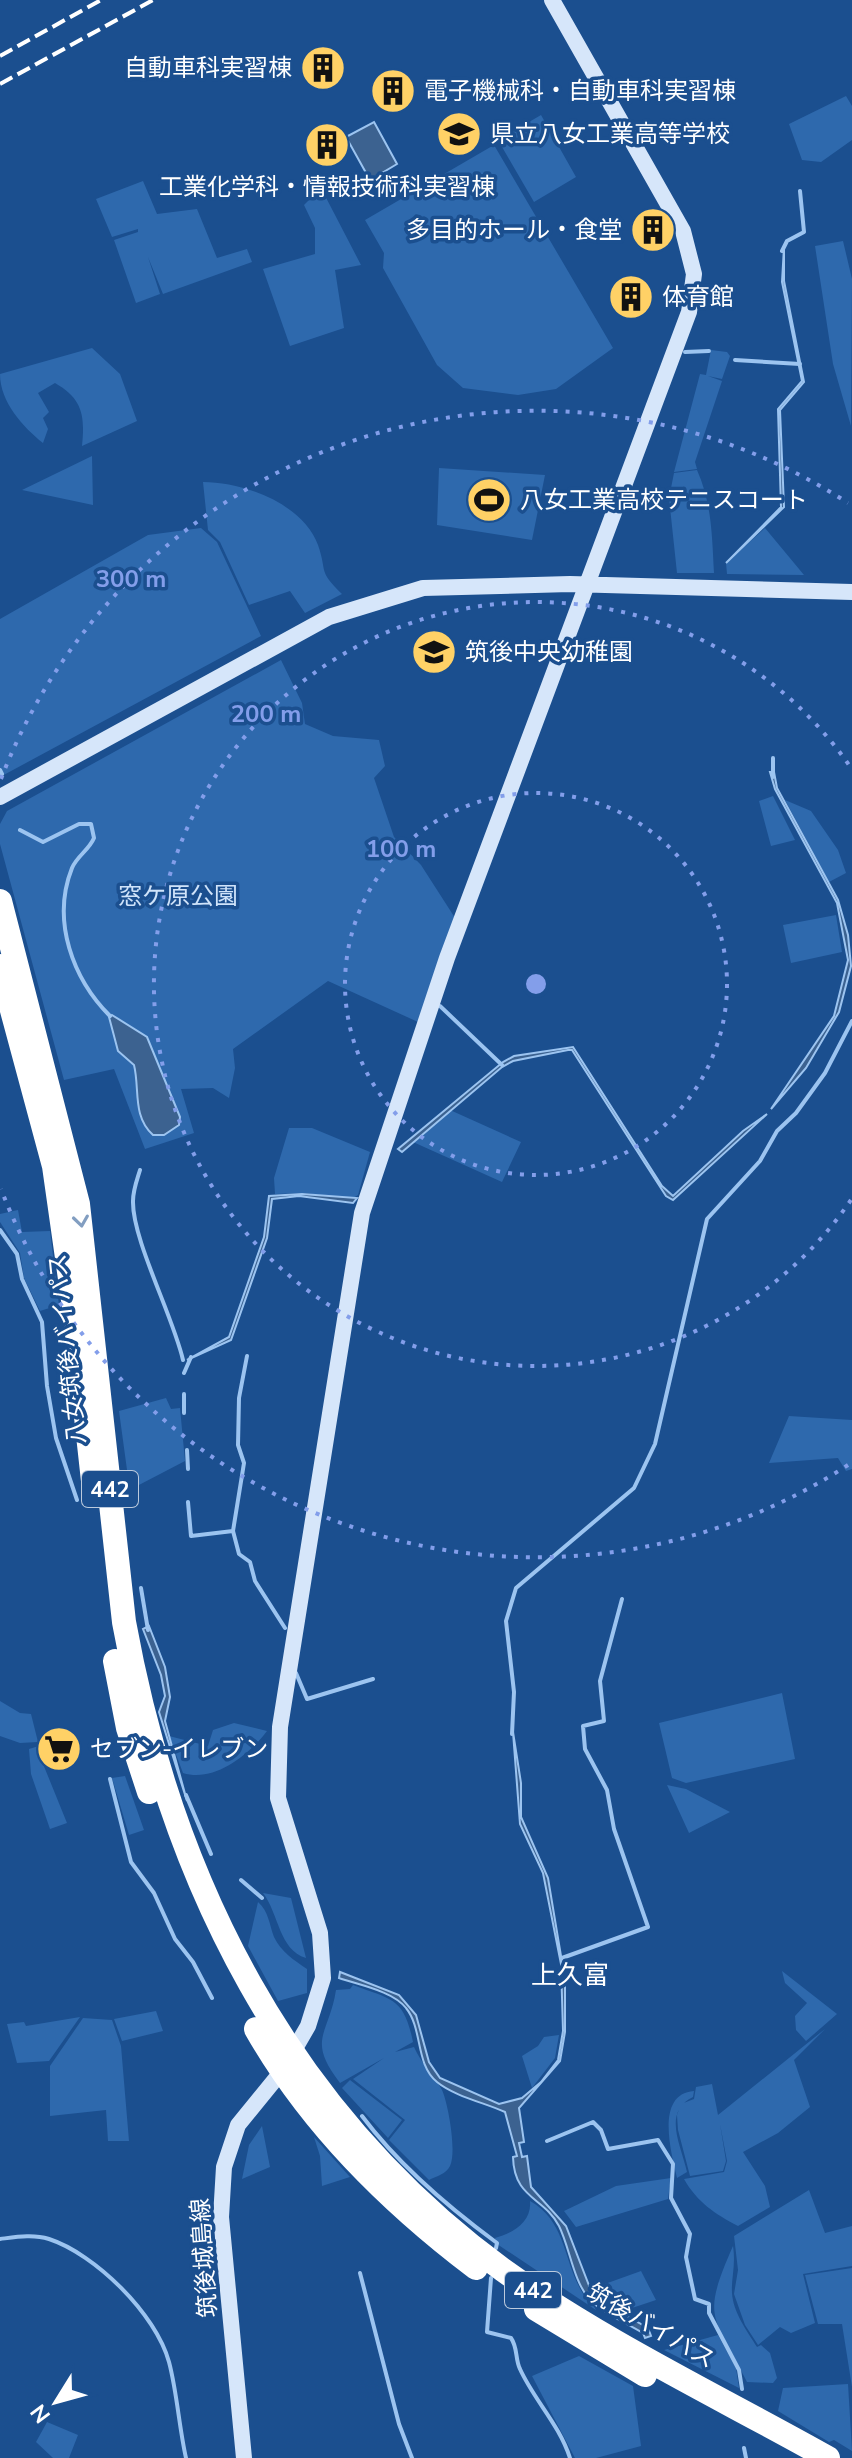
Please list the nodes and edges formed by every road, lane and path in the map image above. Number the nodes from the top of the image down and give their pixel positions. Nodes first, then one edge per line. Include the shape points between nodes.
1 (552, 0) edge
2 (588, 584) junction
3 (852, 592) edge
4 (0, 797) edge
5 (0, 901) edge
6 (0, 966) edge
7 (286, 2062) junction
8 (578, 2327) junction
9 (244, 2458) edge
10 (798, 2458) edge
11 (828, 2458) edge

1 - 2 street, 筑後城島線 via 683,231 694,274 689,312
2 - 3 street
2 - 4 street via 423,588 372,601 329,617
2 - 7 street, 筑後城島線 via 447,958 362,1213 280,1727 278,1798 320,1933 324,1963 320,1995
5 -> 7 highway, 八女筑後バイパス / 442 via 78,1204 124,1622 150,1741 204,1890
6 - 7 highway, 八女筑後バイパス / 442 via 54,1166 108,1613 128,1728 170,1848 211,1943
7 - 8 highway, 筑後バイパス / 442 via 421,2201
7 - 9 street, 筑後城島線 via 238,2125 224,2167 221,2217
8 - 10 highway, 筑後バイパス / 442
8 - 11 highway, 筑後バイパス / 442

